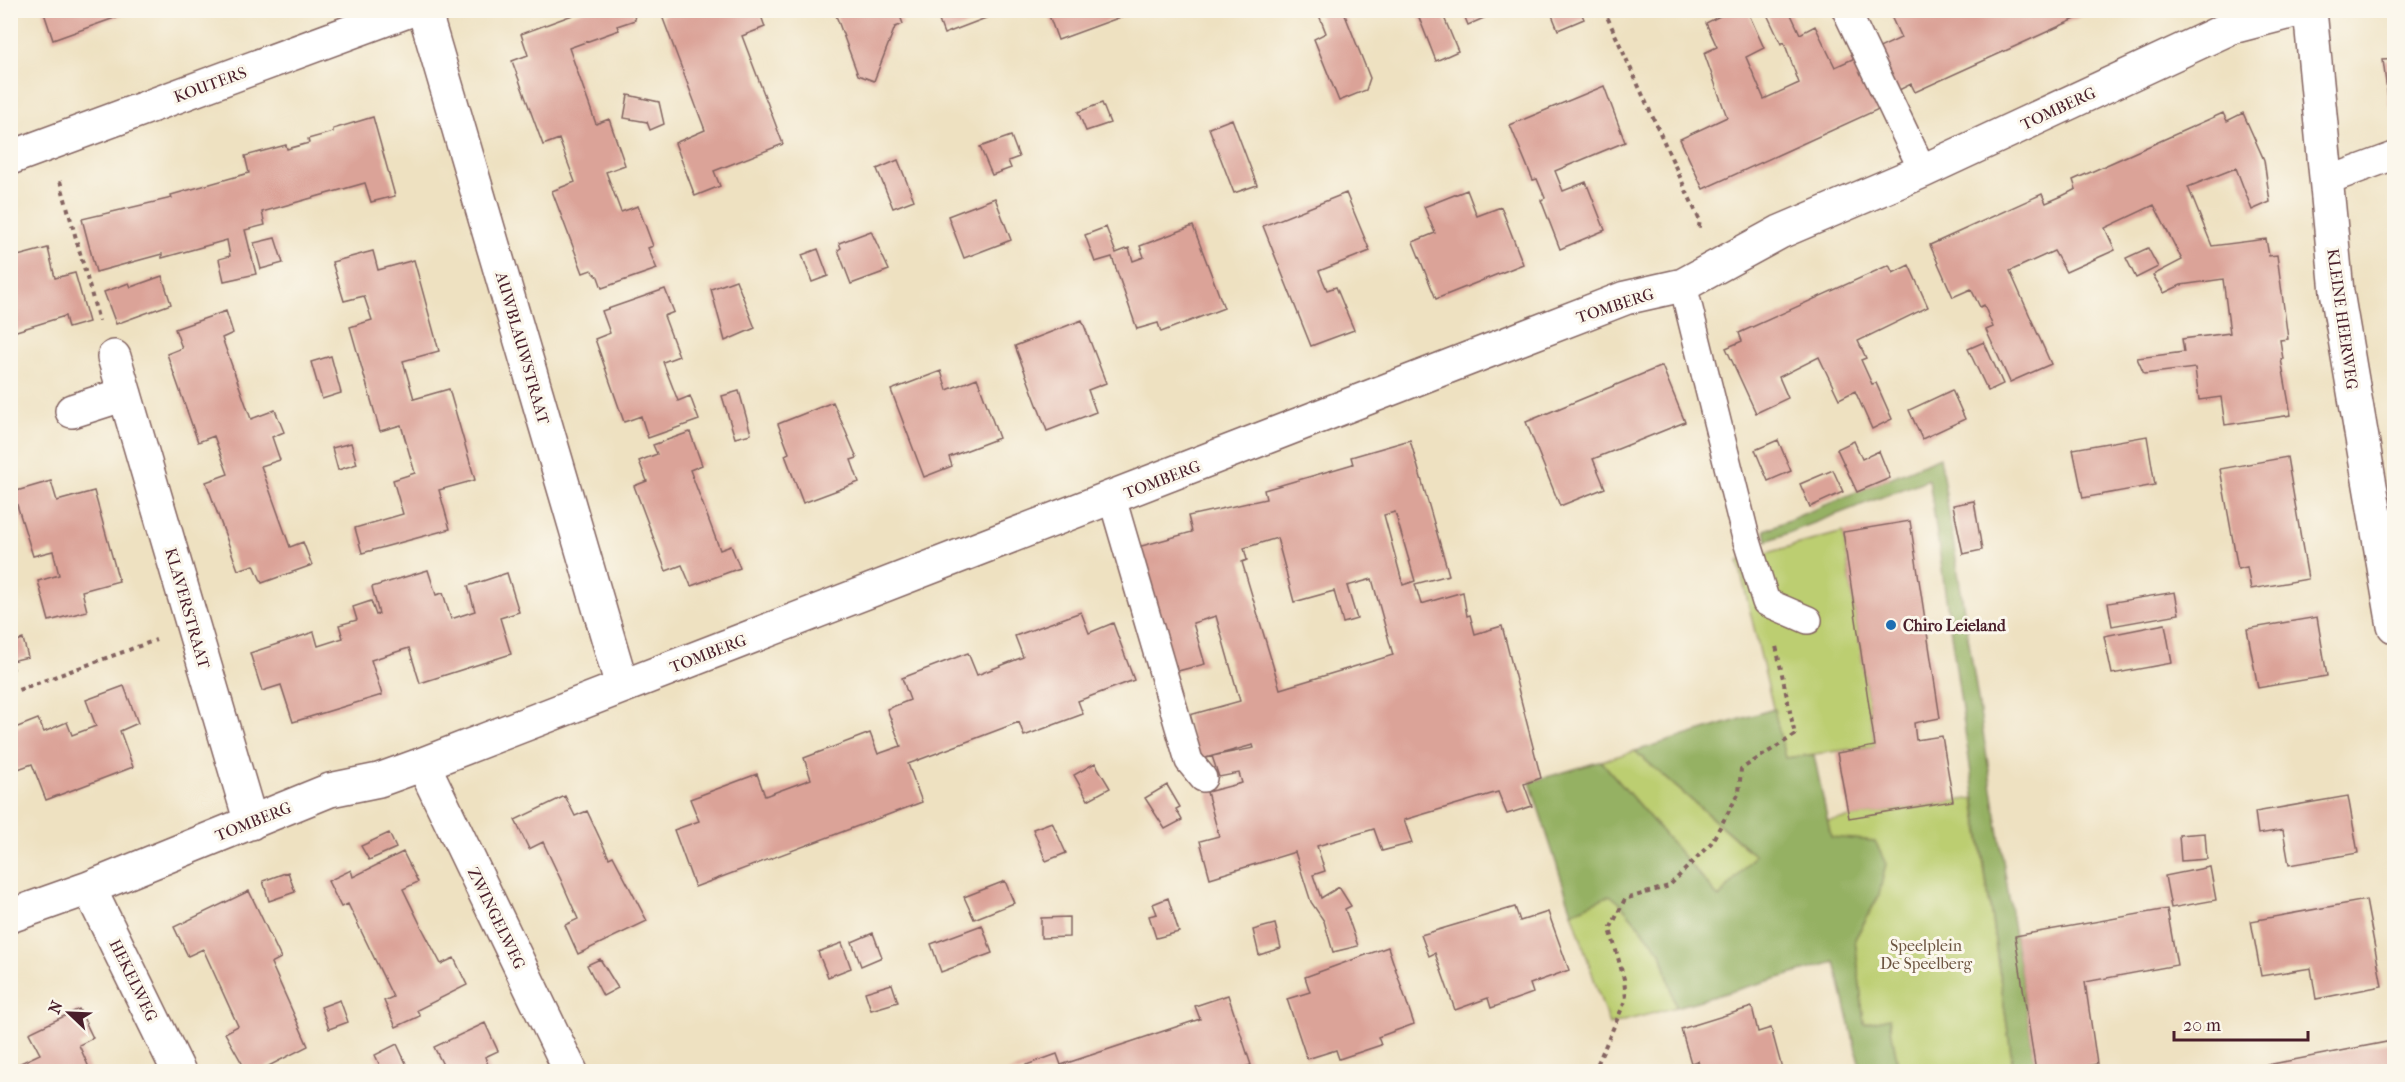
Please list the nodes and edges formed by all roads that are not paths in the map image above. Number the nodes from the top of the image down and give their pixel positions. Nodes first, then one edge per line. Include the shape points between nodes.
1 (410, 10) edge
2 (424, 10) edge
3 (1846, 10) edge
4 (2298, 10) edge
5 (2310, 10) edge
6 (2394, 156) edge
7 (10, 158) edge
8 (1923, 171) junction
9 (2326, 181) junction
10 (1692, 281) junction
11 (114, 357) road end
12 (125, 394) junction
13 (72, 411) dead end
14 (1112, 498) junction
15 (2393, 612) edge
16 (1808, 620) dead end
17 (622, 686) junction
18 (423, 764) junction
19 (1203, 778) dead end
20 (251, 822) junction
21 (89, 888) junction
22 (10, 916) edge
23 (179, 1071) edge
24 (571, 1071) edge

1 - 7 street, KOUTERS
2 - 17 street, AUWBLAUWSTRAAT
3 - 8 lane
4 - 8 street, TOMBERG via 2232,27
5 - 9 street, KLEINE HEERWEG
6 - 9 lane
8 - 10 street, TOMBERG via 1780,232
9 - 15 street, KLEINE HEERWEG via 2337,292
10 - 14 street, TOMBERG via 1625,298
10 - 16 lane via 1743,527 1766,603
11 - 12 street, KLAVERSTRAAT
12 - 13 street
12 - 20 street, KLAVERSTRAAT
14 - 17 street, TOMBERG
14 - 19 lane via 1189,761
17 - 18 street, TOMBERG
18 - 20 street, TOMBERG via 379,780 330,790
18 - 24 street, ZWINGELWEG
20 - 21 street, TOMBERG
21 - 22 street, TOMBERG
21 - 23 street, HEKELWEG

